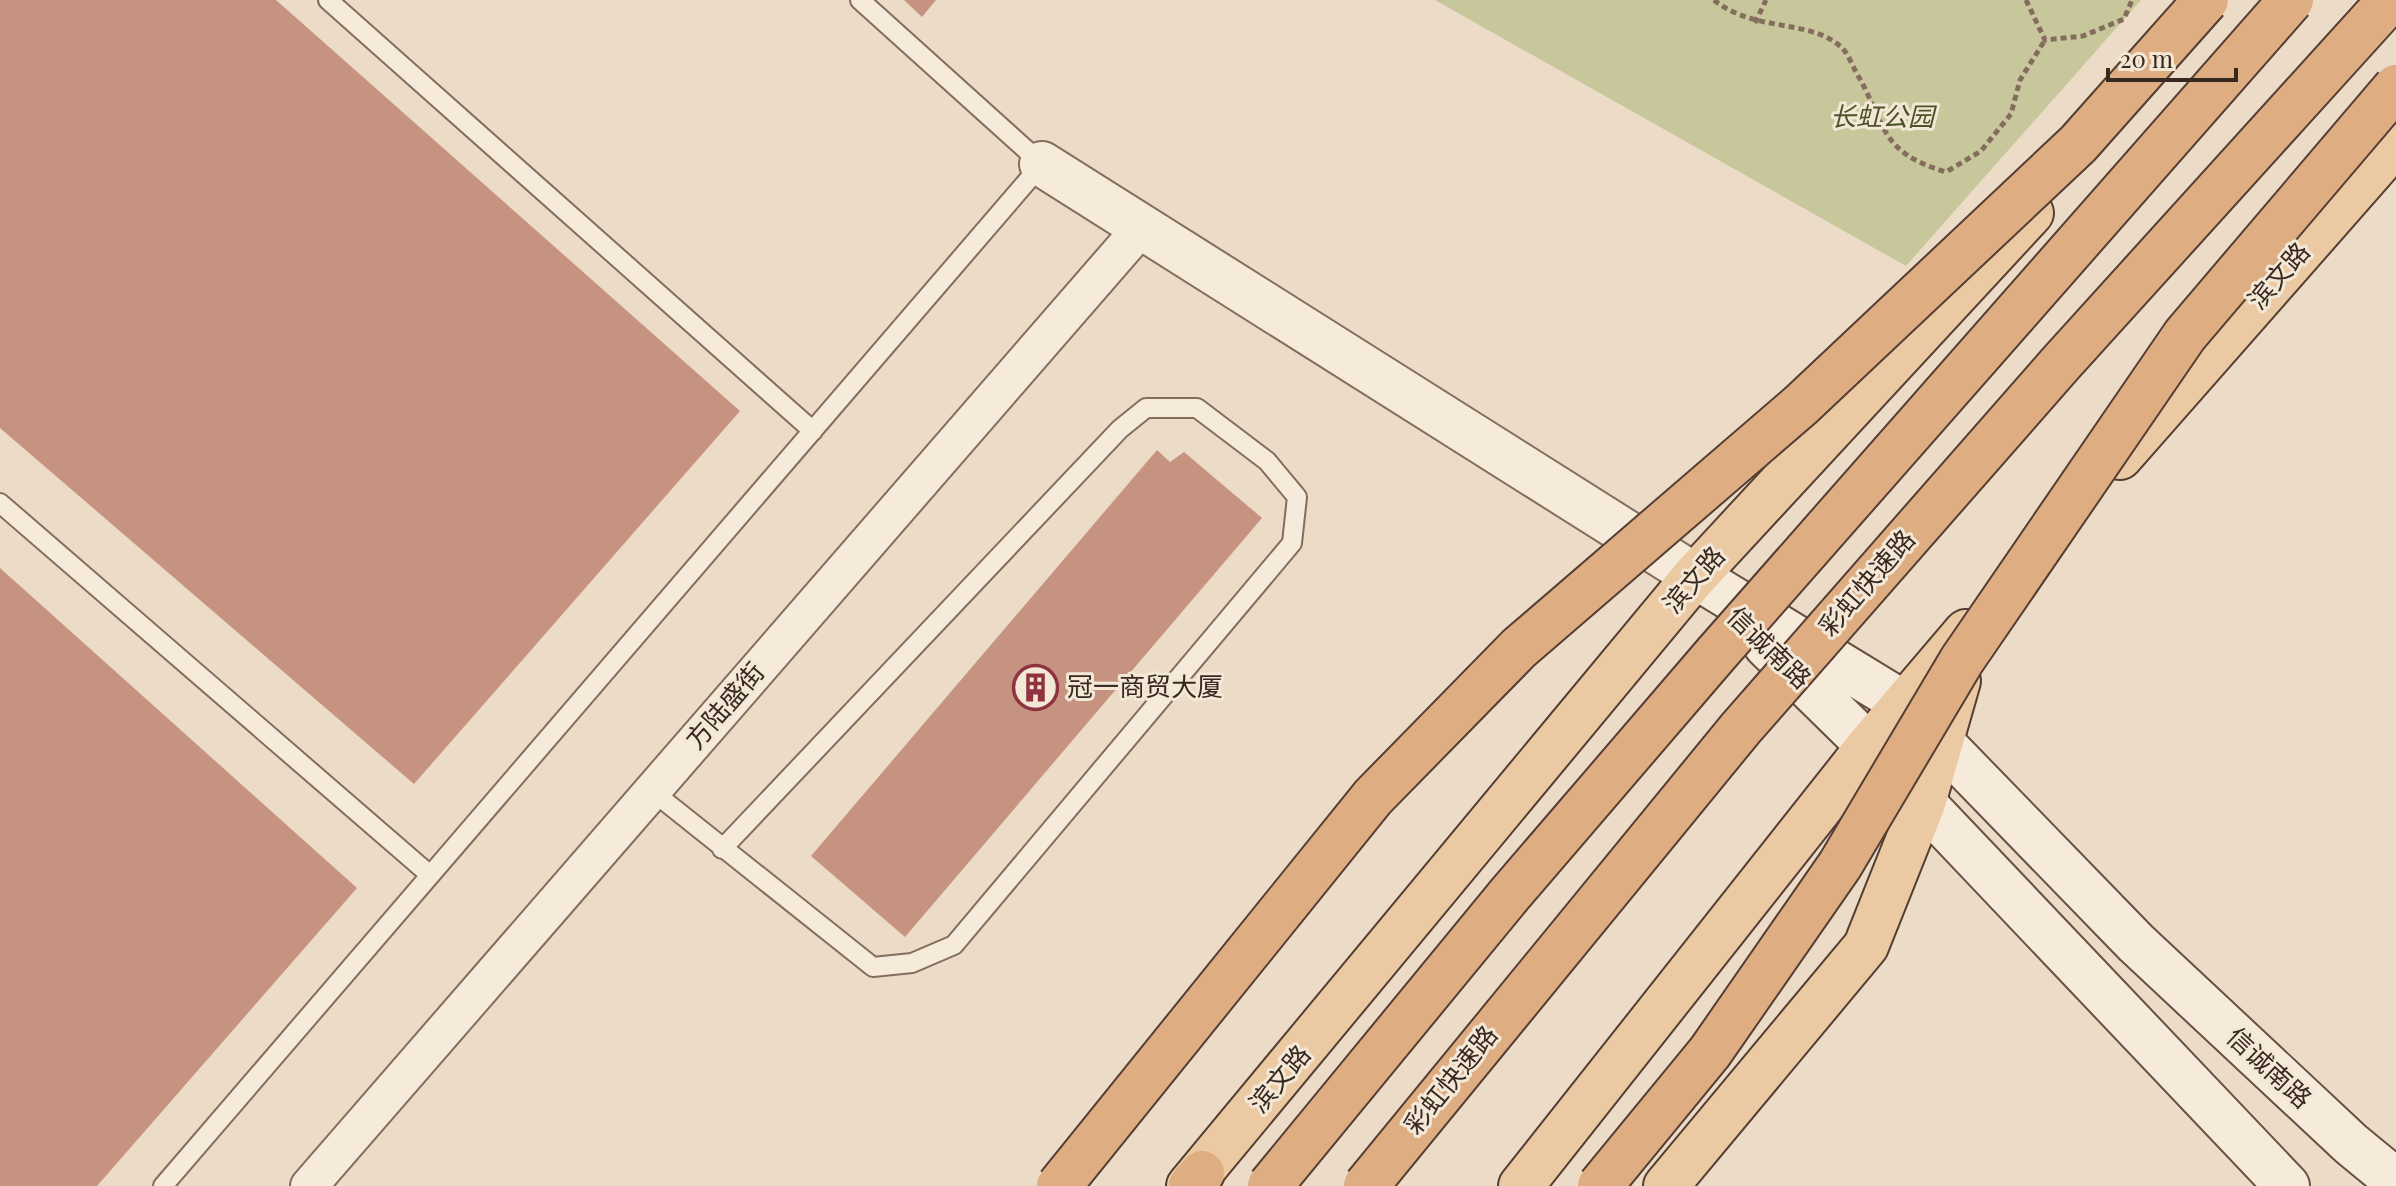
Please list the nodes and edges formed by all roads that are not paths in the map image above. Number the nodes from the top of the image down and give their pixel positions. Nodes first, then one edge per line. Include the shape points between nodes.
1 (328, 0) edge
2 (860, 0) edge
3 (2206, 0) edge
4 (2228, 0) edge
5 (2291, 0) edge
6 (2390, 0) edge
7 (2396, 87) edge
8 (2396, 143) edge
9 (1042, 164) junction
10 (1142, 227) junction
11 (813, 431) junction
12 (0, 503) edge
13 (1695, 576) junction
14 (1975, 621) junction
15 (1903, 703) junction
16 (1941, 742) junction
17 (1869, 746) junction
18 (652, 791) junction
19 (1923, 803) junction
20 (722, 849) junction
21 (430, 875) junction
22 (2396, 1181) edge
23 (1194, 1182) edge
24 (163, 1186) edge
25 (309, 1186) edge
26 (1059, 1186) edge
27 (1270, 1186) edge
28 (1366, 1186) edge
29 (1521, 1186) edge
30 (1600, 1186) edge
31 (1666, 1186) edge
32 (2287, 1186) edge

1 - 11 lane
2 - 9 lane
3 - 26 highway, bridge via 2078,144 1801,405 1519,648 1373,797
4 - 13 main road, 滨文路
5 - 27 highway, bridge via 1685,690
6 - 28 highway, 彩虹快速路, bridge via 1761,705
7 - 30 highway, bridge via 2185,335 1962,660 1840,865 1710,1052
8 - 14 main road, 滨文路
9 - 10 main road
9 - 11 lane
10 - 13 main road
10 - 18 street, 方陆盛街
11 - 21 lane
12 - 21 lane
13 - 15 main road, 信诚南路
13 - 17 main road, 信诚南路
13 - 23 main road, 滨文路
14 - 15 main road, 滨文路
14 - 16 main road
15 - 16 main road, 信诚南路
15 - 17 main road, 滨文路
16 - 19 main road
16 - 22 main road, 信诚南路 via 2136,943
17 - 19 main road, 信诚南路
17 - 29 main road, 滨文路
18 - 20 lane
18 - 25 street, 方陆盛街
19 - 31 main road via 1866,946
19 - 32 main road, 信诚南路
20 - 20 lane via 873,967 912,963 954,945 1292,543 1297,497 1267,461 1197,408 1146,408
21 - 24 lane

